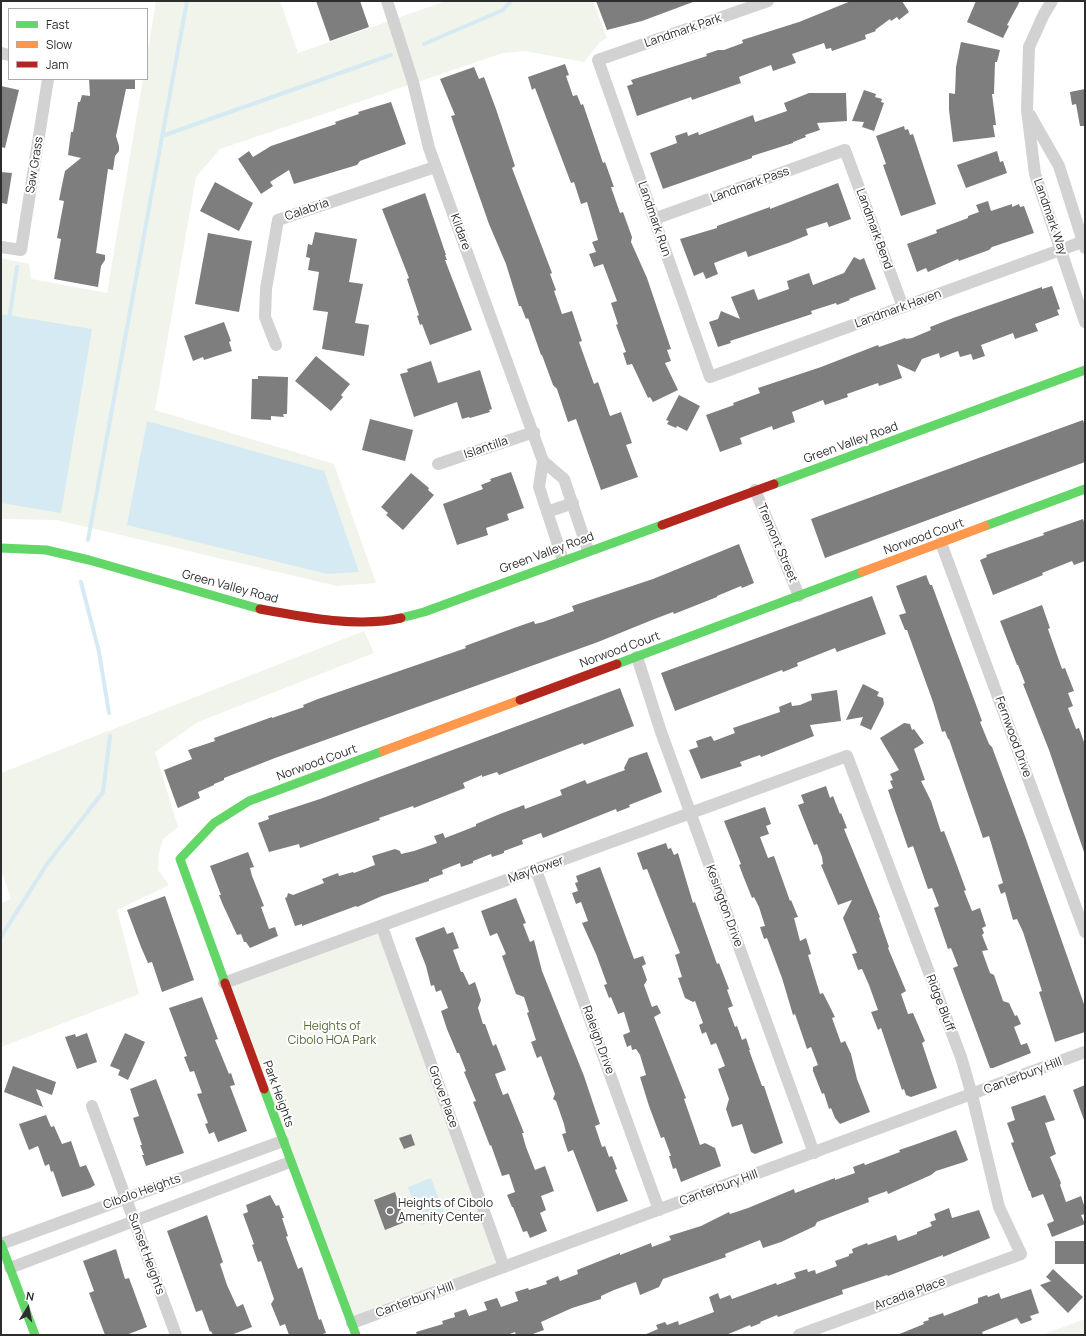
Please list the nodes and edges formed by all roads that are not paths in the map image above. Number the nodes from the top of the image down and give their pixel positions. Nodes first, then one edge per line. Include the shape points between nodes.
1 (387, 1) edge
2 (768, 1) edge
3 (1052, 1) edge
4 (598, 60) joint
5 (48, 80) edge
6 (1028, 110) junction
7 (845, 150) joint
8 (435, 167) junction
9 (654, 219) junction
10 (1084, 244) edge
11 (1, 247) edge
12 (1061, 250) junction
13 (903, 307) junction
14 (1085, 322) edge
15 (276, 345) dead end
16 (1085, 370) edge
17 (710, 377) joint
18 (534, 432) junction
19 (543, 461) junction
20 (438, 464) dead end
21 (1085, 489) edge
22 (755, 490) junction
23 (573, 502) junction
24 (547, 512) junction
25 (941, 543) junction
26 (1, 548) edge
27 (588, 550) junction
28 (563, 560) junction
29 (799, 596) junction
30 (637, 657) junction
31 (847, 756) joint
32 (690, 814) junction
33 (180, 860) joint
34 (536, 870) junction
35 (382, 927) junction
36 (1085, 932) edge
37 (224, 983) junction
38 (1085, 1052) edge
39 (972, 1095) junction
40 (92, 1106) dead end
41 (283, 1141) junction
42 (814, 1153) junction
43 (290, 1162) junction
44 (126, 1198) junction
45 (659, 1210) junction
46 (134, 1221) junction
47 (1, 1244) edge
48 (1021, 1254) joint
49 (504, 1267) junction
50 (10, 1268) junction
51 (352, 1323) junction
52 (35, 1335) edge
53 (176, 1335) edge
54 (356, 1335) edge
55 (799, 1335) edge

1 - 8 street, Kildare via 413,82
2 - 4 street, Landmark Park
3 - 6 street, Landmark Way via 1029,47
4 - 9 street, Landmark Run
5 - 11 street, Saw Grass via 21,250
6 - 10 street, Landmark Way via 1059,166
6 - 12 street, Landmark Way via 1035,174
7 - 9 street, Landmark Pass
7 - 13 street, Landmark Bend
8 - 15 street, Calabria via 278,220 266,289 265,317
8 - 18 street, Kildare
9 - 17 street, Landmark Run
10 - 12 street, Landmark Haven
12 - 13 street, Landmark Haven
12 - 14 street, Landmark Way
13 - 17 street, Landmark Haven
16 - 22 street, Green Valley Road
18 - 19 street, Kildare
18 - 20 street, Islantilla
19 - 23 street via 564,479
19 - 24 street, Kildare via 540,487
21 - 25 street, Norwood Court
22 - 27 street, Green Valley Road
22 - 29 street, Tremont Street
23 - 24 street
23 - 27 street
24 - 28 street, Kildare
25 - 29 street, Norwood Court
25 - 36 street, Fernwood Drive
26 - 28 street, Green Valley Road via 45,550 298,618 345,622 391,620 424,612
27 - 28 street, Green Valley Road
29 - 30 street, Norwood Court
30 - 32 street, Kesington Drive via 660,732
30 - 33 street, Norwood Court via 248,801 214,823
31 - 32 street, Mayflower
31 - 39 street, Ridge Bluff via 961,1057
32 - 34 street, Mayflower
32 - 42 street, Kesington Drive
33 - 37 street, Park Heights
34 - 35 street, Mayflower
34 - 45 street, Raleigh Drive
35 - 37 street, Mayflower
35 - 49 street, Grove Place
37 - 41 street, Park Heights
38 - 39 street, Canterbury Hill
39 - 42 street, Canterbury Hill
39 - 48 street, Ridge Bluff via 999,1207
40 - 44 street, Sunset Heights
41 - 43 street, Park Heights
41 - 44 street, Cibolo Heights
42 - 45 street, Canterbury Hill
43 - 46 street, Cibolo Heights
43 - 51 street, Park Heights
44 - 46 street, Sunset Heights
44 - 47 street, Cibolo Heights
45 - 49 street, Canterbury Hill
46 - 50 street, Cibolo Heights
46 - 53 street, Sunset Heights
47 - 50 street
48 - 55 street, Arcadia Place
49 - 51 street, Canterbury Hill
50 - 52 street
51 - 54 street, Park Heights

